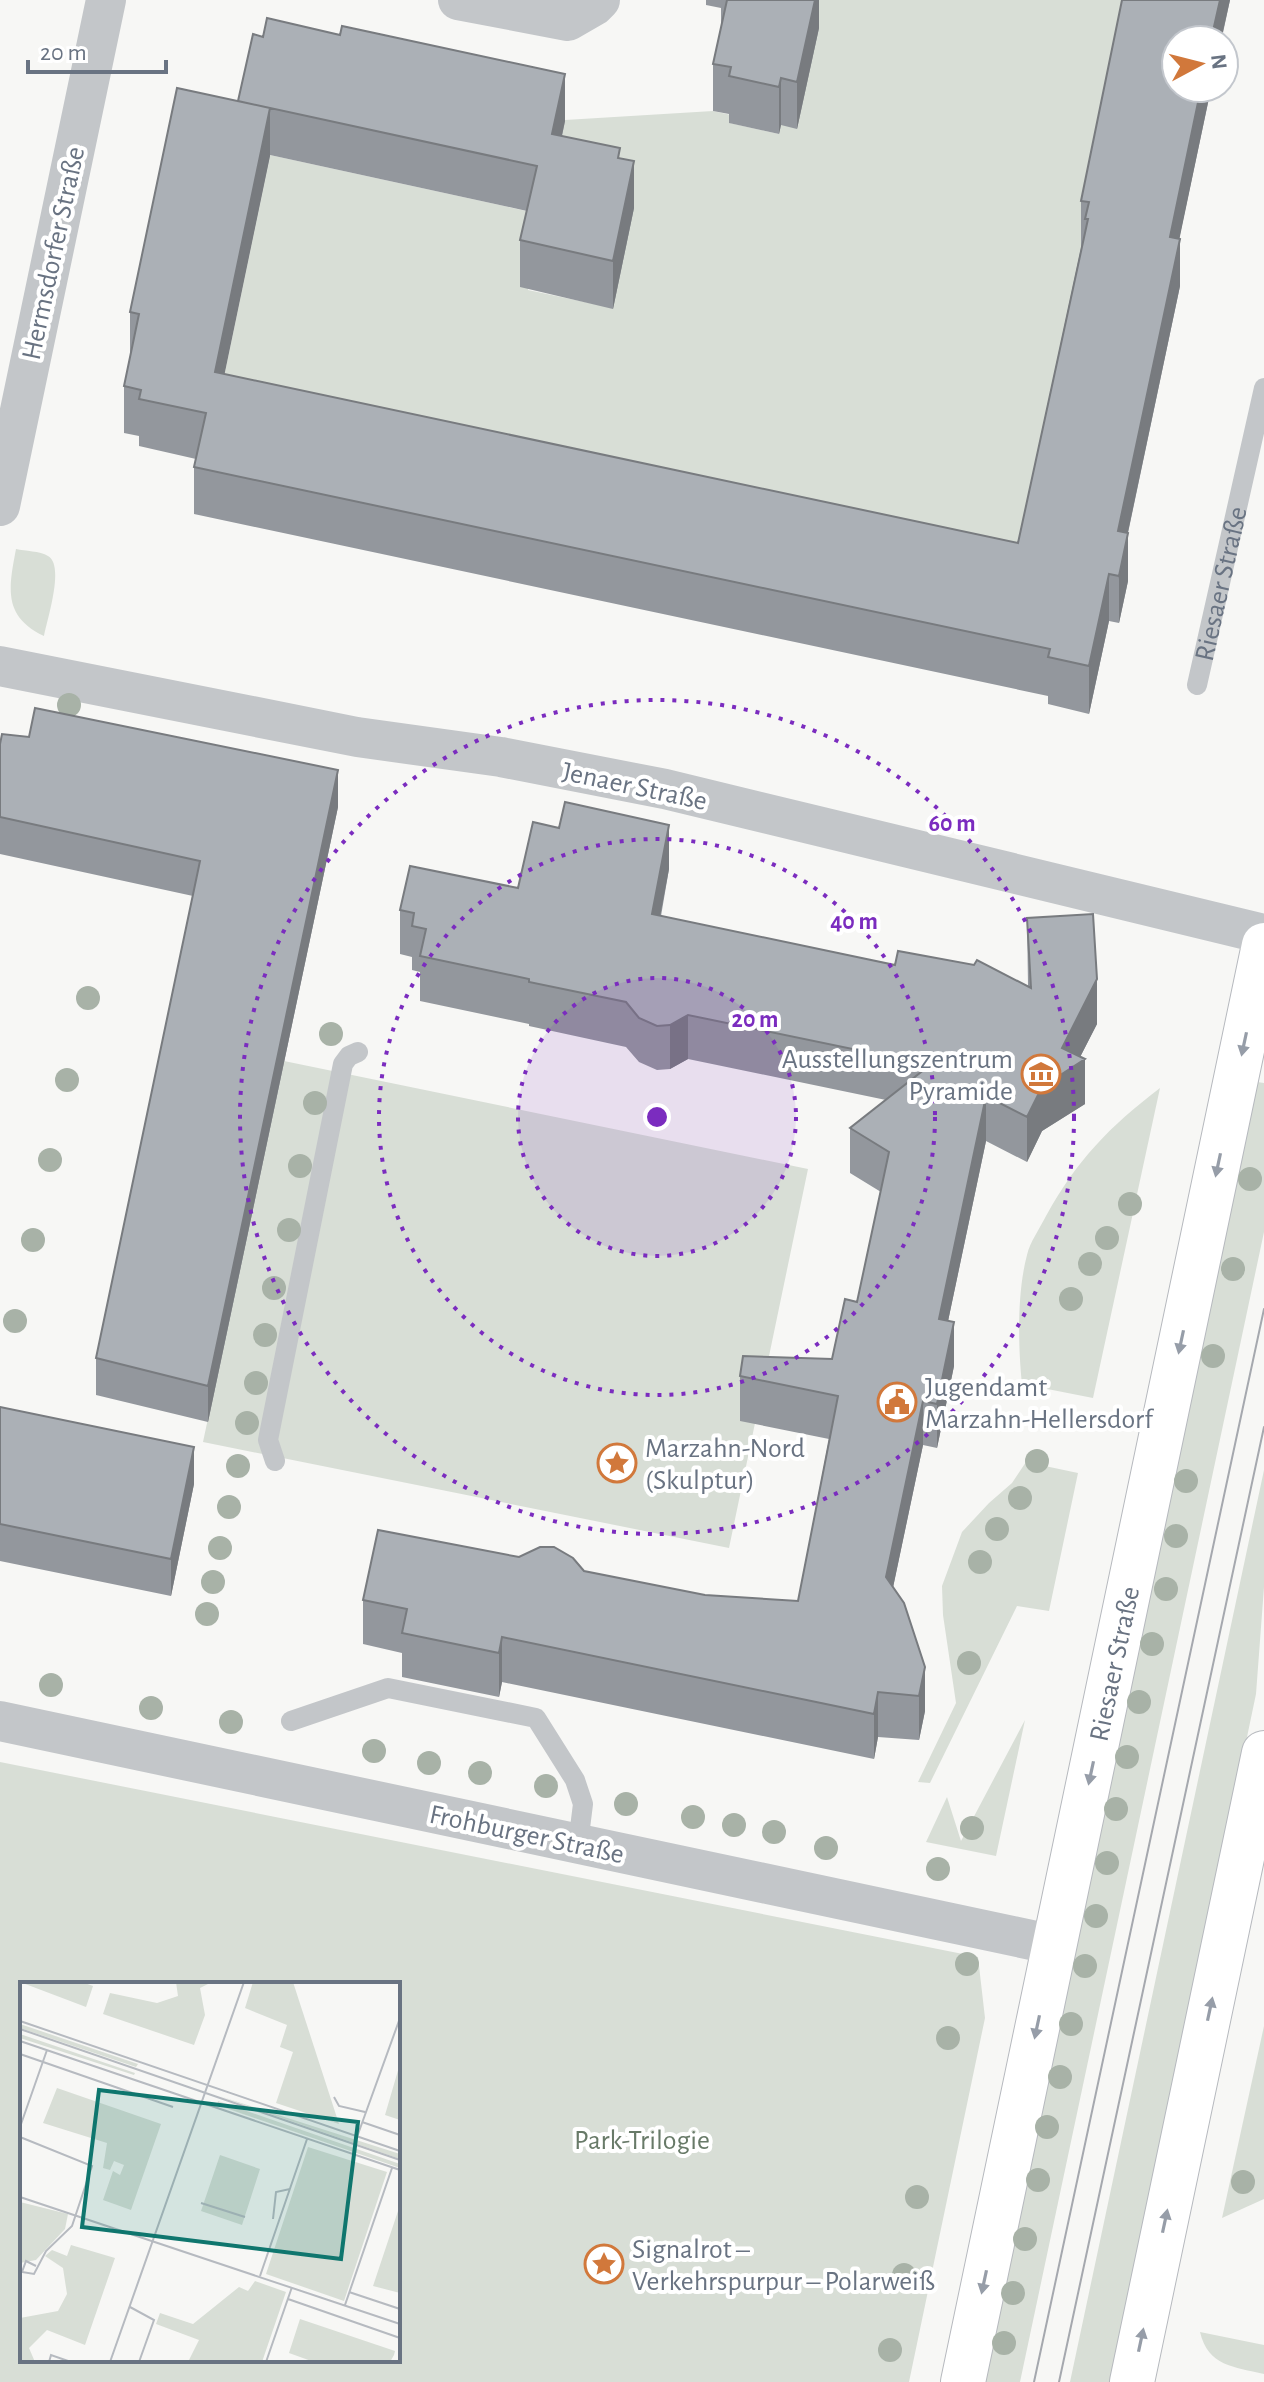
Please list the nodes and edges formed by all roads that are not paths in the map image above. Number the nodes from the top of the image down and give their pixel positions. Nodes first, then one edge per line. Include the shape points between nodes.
1 (106, 0) edge
2 (458, 0) edge
3 (600, 0) edge
4 (1264, 388) edge
5 (1264, 395) edge
6 (0, 506) edge
7 (0, 666) edge
8 (1197, 685) dead end
9 (1264, 934) edge
10 (1264, 945) edge
11 (358, 1052) dead end
12 (275, 1461) dead end
13 (0, 1721) edge
14 (291, 1721) dead end
15 (1264, 1753) edge
16 (578, 1844) junction
17 (1055, 1945) junction
18 (963, 2382) edge
19 (1132, 2382) edge

1 - 6 street, Hermsdorfer Straße
2 - 3 street via 568,21
4 - 5 lane, Riesaer Straße
5 - 8 lane, Riesaer Straße
7 - 9 street, Jenaer Straße via 357,737 501,757 665,789
10 -> 17 main road, Riesaer Straße
11 - 12 lane via 343,1064 268,1440
13 - 16 street, Frohburger Straße
14 - 16 lane via 388,1688 536,1718 575,1780 583,1804
19 -> 15 main road
16 - 17 street, Frohburger Straße
17 -> 18 main road, Riesaer Straße

